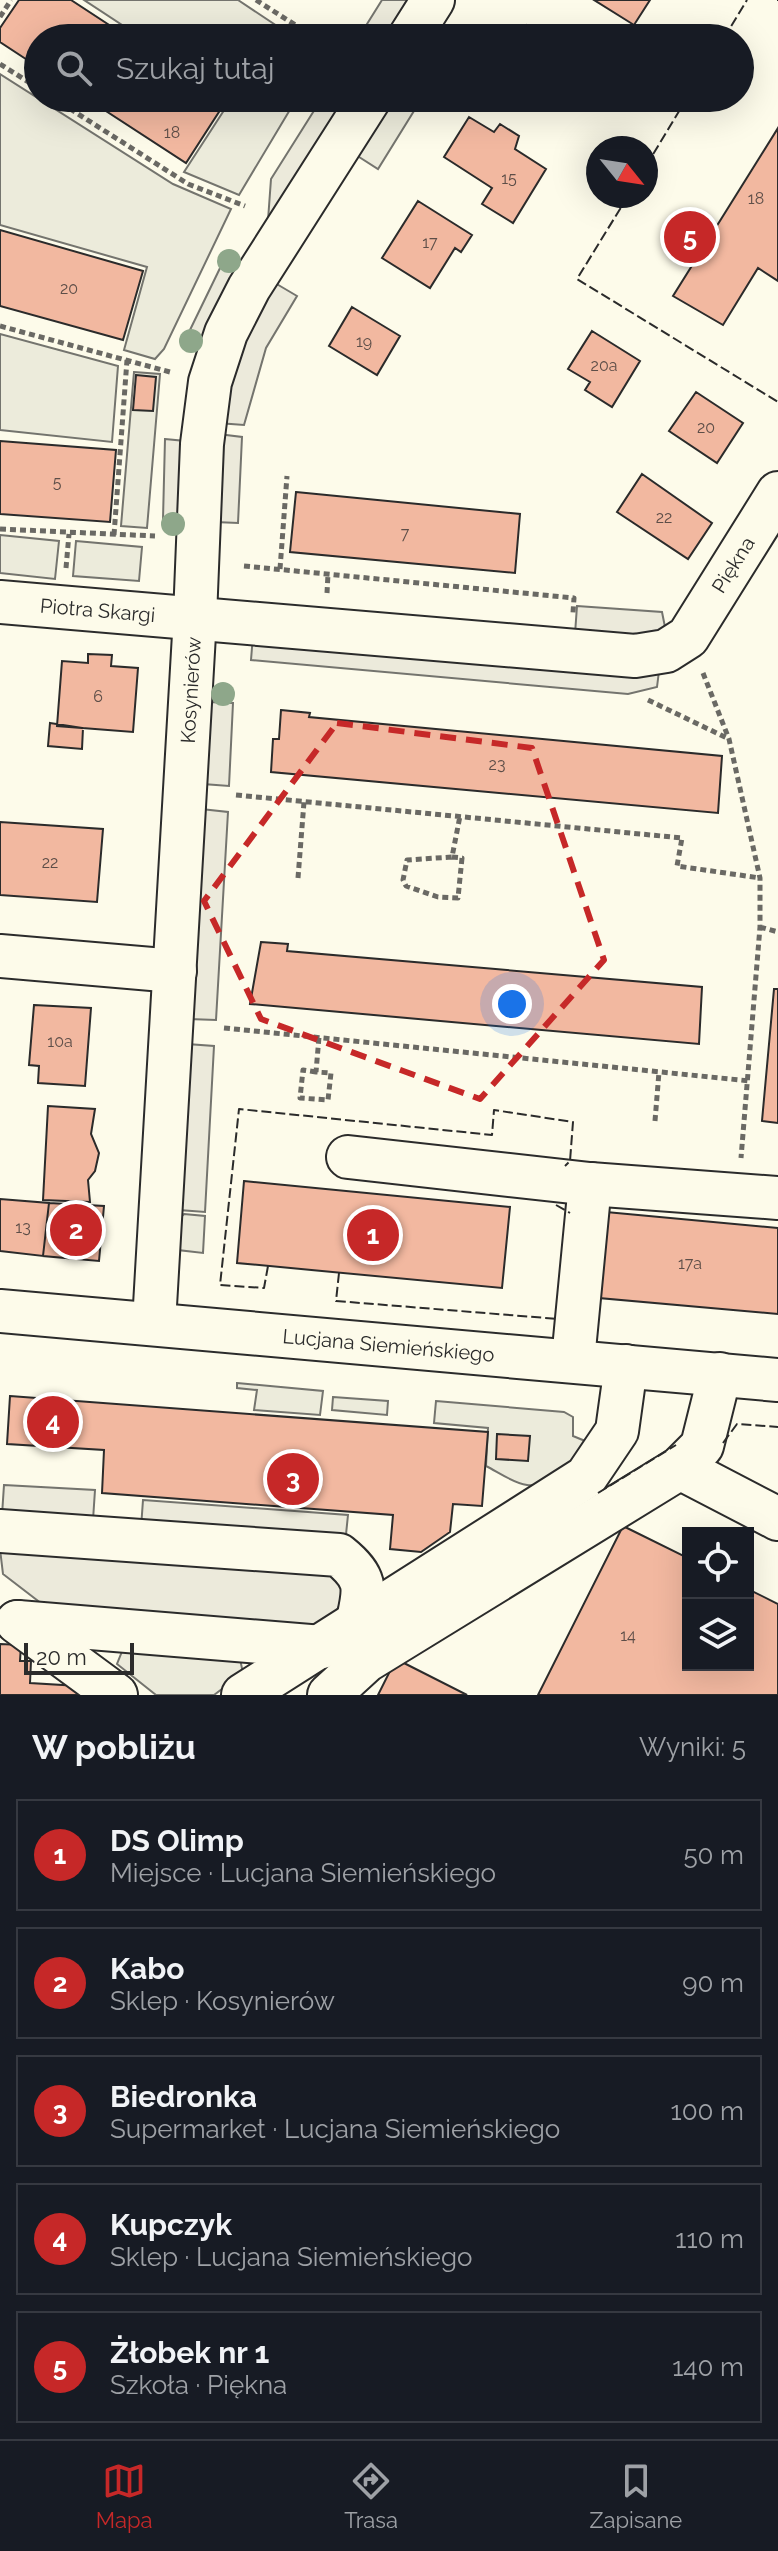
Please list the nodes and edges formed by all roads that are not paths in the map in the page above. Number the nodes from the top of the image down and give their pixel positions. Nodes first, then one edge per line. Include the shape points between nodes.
1 (433, 0) edge
2 (418, 24) edge
3 (361, 112) edge
4 (778, 493) edge
5 (0, 602) edge
6 (195, 617) junction
7 (688, 637) joint
8 (0, 956) edge
9 (175, 971) junction
10 (348, 1157) dead end
11 (590, 1184) junction
12 (778, 1198) edge
13 (0, 1311) edge
14 (154, 1323) junction
15 (573, 1360) junction
16 (626, 1366) junction
17 (720, 1374) junction
18 (778, 1380) edge
19 (680, 1468) junction
20 (778, 1519) edge
21 (0, 1531) edge
22 (9, 1616) edge
23 (339, 1636) junction
24 (116, 1695) edge
25 (243, 1695) edge
26 (329, 1695) edge

1 - 2 street
3 - 6 street, Kosynierów via 226,333 210,382 202,444
4 - 7 street, Piękna
5 - 6 street, Piotra Skargi
6 - 7 street, Piotra Skargi via 635,656 666,651
6 - 9 street, Kosynierów
8 - 9 street
9 - 14 street, Kosynierów
10 - 11 street
11 - 12 street
11 - 15 street
13 - 14 street, Lucjana Siemieńskiego
14 - 15 street, Lucjana Siemieńskiego
15 - 16 street, Lucjana Siemieńskiego
16 - 17 street, Lucjana Siemieńskiego
16 - 23 street via 617,1431 586,1477
17 - 18 street, Lucjana Siemieńskiego
17 - 19 street via 702,1446
19 - 20 street
19 - 26 street via 366,1661
21 - 23 street via 339,1555 360,1572 364,1591
22 - 23 street
22 - 24 street
23 - 25 street

